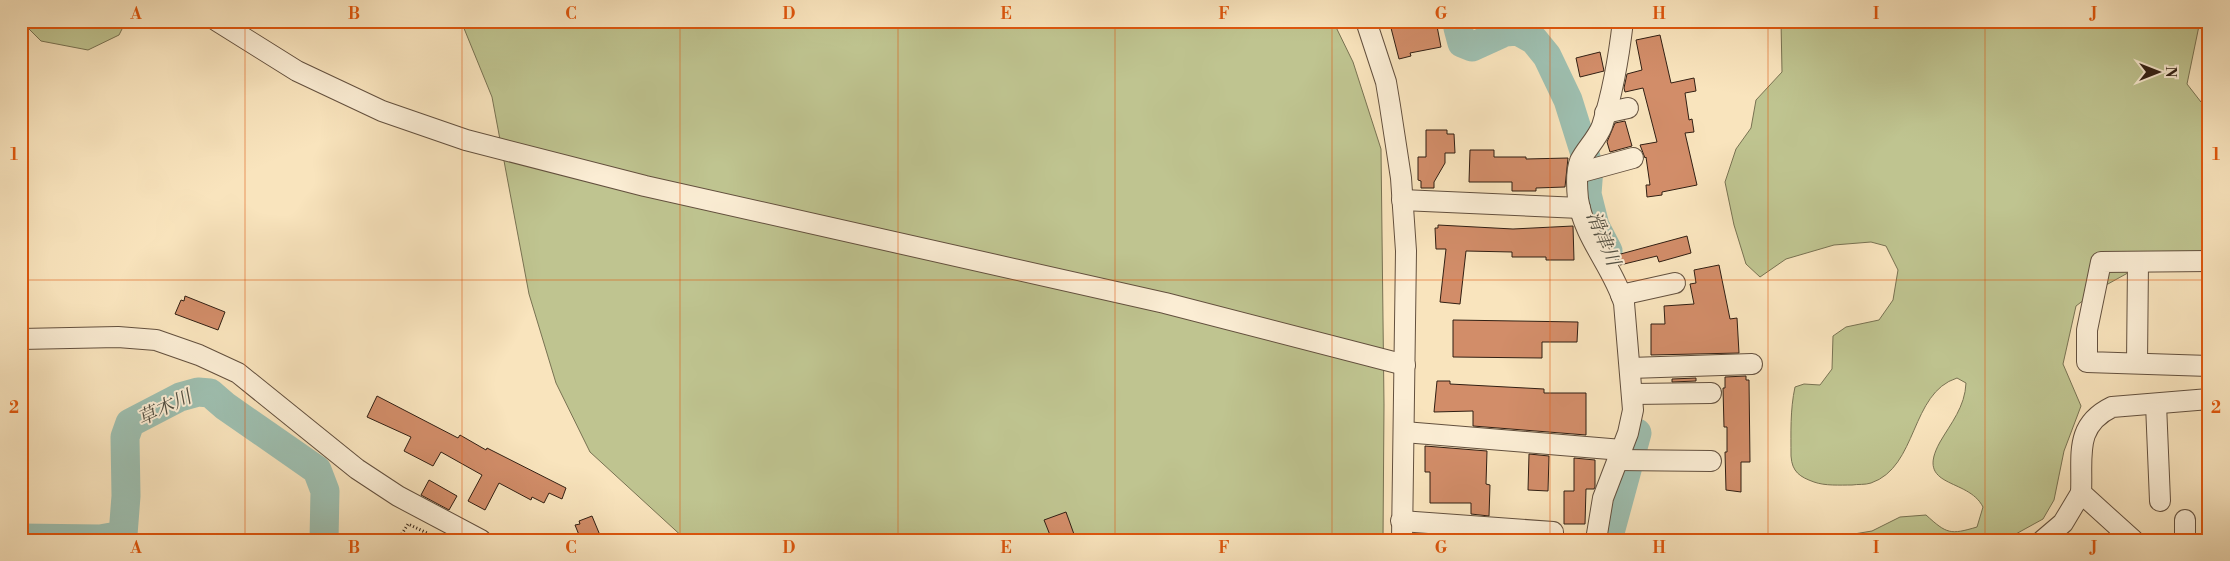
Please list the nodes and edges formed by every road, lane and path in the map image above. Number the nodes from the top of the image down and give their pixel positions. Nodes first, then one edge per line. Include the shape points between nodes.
1 (217, 21) edge
2 (1366, 21) edge
3 (1623, 21) edge
4 (1628, 108) dead end
5 (1605, 113) junction
6 (1633, 158) dead end
7 (1578, 173) junction
8 (1402, 200) junction
9 (1580, 208) junction
10 (2209, 261) edge
11 (2138, 262) junction
12 (1674, 283) dead end
13 (1621, 295) junction
14 (21, 339) edge
15 (1752, 364) dead end
16 (2136, 364) junction
17 (1405, 365) junction
18 (2209, 366) edge
19 (1630, 368) junction
20 (1711, 393) dead end
21 (1633, 394) junction
22 (2209, 399) edge
23 (2156, 404) junction
24 (1404, 432) junction
25 (1620, 455) junction
26 (1711, 460) dead end
27 (2081, 493) junction
28 (2160, 501) dead end
29 (1402, 530) edge
30 (1554, 532) dead end
31 (480, 540) edge
32 (1596, 540) edge
33 (2043, 540) edge
34 (2133, 540) edge

1 - 17 street via 296,71 382,111 466,140 646,186 1165,303
2 - 8 street via 1386,82
3 - 5 street
4 - 5 street
5 - 7 street via 1601,127 1580,162
6 - 7 street
7 - 9 street
8 - 9 street
8 - 17 street via 1406,251
9 - 13 street via 1592,241
10 - 11 street
11 - 16 street
11 - 16 street via 2101,262 2086,330 2086,362
12 - 13 street
13 - 19 street
14 - 31 street via 118,337 156,340 199,355 238,373 357,469 398,496
15 - 19 street
16 - 18 street
17 - 24 street
19 - 21 street
20 - 21 street
21 - 25 street via 1633,410
22 - 23 street
23 - 27 street via 2112,407 2088,424 2082,442
23 - 28 street
24 - 25 street
24 - 29 street
25 - 26 street
25 - 32 street via 1604,498
27 - 33 street via 2062,523
27 - 34 street
29 - 30 street

